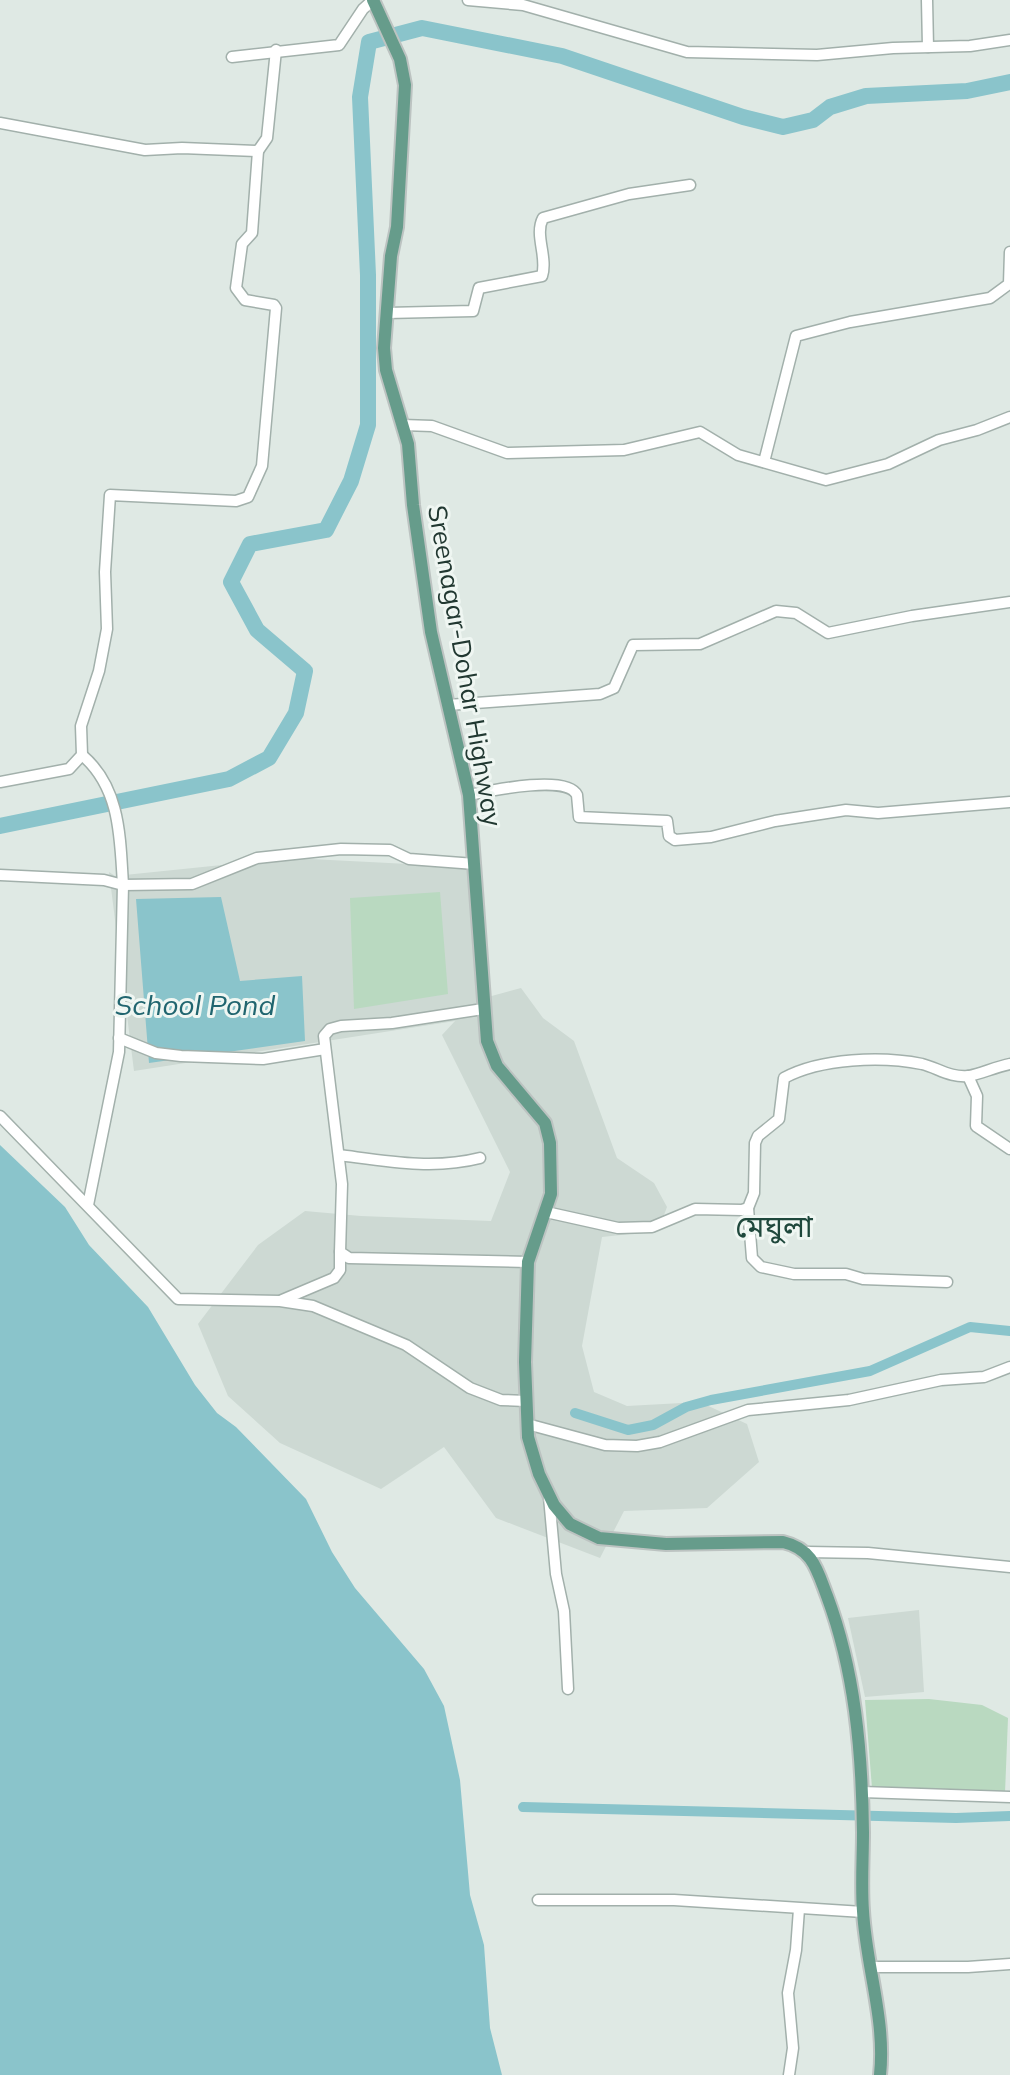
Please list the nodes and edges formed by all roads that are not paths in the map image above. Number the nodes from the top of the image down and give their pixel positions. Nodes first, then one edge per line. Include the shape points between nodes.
1 (468, 0) edge
2 (927, 0) edge
3 (374, 4) edge
4 (1010, 40) edge
5 (928, 47) junction
6 (276, 50) junction
7 (232, 57) dead end
8 (0, 123) edge
9 (258, 151) junction
10 (690, 185) dead end
11 (1010, 252) edge
12 (1009, 284) edge
13 (387, 313) junction
14 (1010, 416) edge
15 (403, 425) junction
16 (764, 462) junction
17 (1010, 602) edge
18 (448, 705) junction
19 (82, 755) junction
20 (0, 782) edge
21 (469, 795) junction
22 (1010, 802) edge
23 (474, 864) junction
24 (0, 876) edge
25 (123, 885) junction
26 (483, 1009) junction
27 (119, 1038) junction
28 (325, 1049) junction
29 (1010, 1064) edge
30 (968, 1076) junction
31 (0, 1116) edge
32 (1010, 1149) edge
33 (339, 1156) junction
34 (480, 1158) dead end
35 (88, 1205) junction
36 (748, 1208) junction
37 (546, 1212) junction
38 (340, 1252) junction
39 (528, 1262) junction
40 (947, 1282) dead end
41 (280, 1301) junction
42 (1010, 1367) edge
43 (526, 1401) junction
44 (527, 1424) junction
45 (548, 1493) junction
46 (807, 1552) junction
47 (1010, 1567) edge
48 (568, 1689) dead end
49 (863, 1796) junction
50 (1010, 1797) edge
51 (538, 1900) dead end
52 (799, 1909) junction
53 (863, 1912) junction
54 (1010, 1964) edge
55 (872, 1966) junction
56 (789, 2075) edge
57 (880, 2075) edge

1 - 5 street via 523,5 687,52 817,55
2 - 5 street
3 - 6 street via 363,9 340,45
3 - 13 main road, Sreenagar-Dohar Highway via 400,59 405,110
4 - 5 street
6 - 7 street
6 - 9 street via 267,138
8 - 9 street via 145,150
9 - 19 street via 252,233 242,244 236,288 245,300 275,308 262,466 248,497 236,501 117,493 108,498 107,629 81,726
10 - 13 street via 629,194 543,218 539,226 542,276 480,288 473,311
11 - 12 street
12 - 16 street via 990,298 796,336
13 - 15 main road, Sreenagar-Dohar Highway via 386,370
14 - 16 street via 939,440 888,464 826,480
15 - 16 street via 432,426 507,453 624,450 700,432 738,455
15 - 18 main road, Sreenagar-Dohar Highway via 431,632
17 - 18 street via 828,633 796,613 776,611 700,644 634,645 614,688 600,694
18 - 21 main road, Sreenagar-Dohar Highway
19 - 20 street via 69,769
19 - 25 street via 94,765 118,814
21 - 22 street via 525,785 570,788 577,795 579,817 667,821 669,836 675,839 711,837 846,810 878,813
21 - 23 main road, Sreenagar-Dohar Highway
23 - 25 street via 409,859 390,850 341,849 257,858 192,884
23 - 26 main road, Sreenagar-Dohar Highway
24 - 25 street via 103,880
25 - 27 street
26 - 28 street via 341,1026 324,1035
26 - 37 main road, Sreenagar-Dohar Highway via 487,1041 497,1066 545,1123 551,1164
27 - 28 street via 156,1053 181,1056 263,1059
27 - 35 street
28 - 33 street
29 - 30 street
30 - 32 street via 977,1096 976,1126
30 - 36 street via 906,1062 865,1061 805,1070 785,1078 779,1119 754,1143 754,1193
31 - 35 street
33 - 34 street via 431,1165
33 - 38 street
35 - 41 street via 178,1299
36 - 37 street via 695,1209 652,1227 618,1228
36 - 40 street via 752,1258 761,1268 794,1274
37 - 39 main road, Sreenagar-Dohar Highway
38 - 39 street via 349,1258
38 - 41 street via 340,1270 334,1278
39 - 43 main road, Sreenagar-Dohar Highway
41 - 43 street via 333,1313 406,1345 470,1388 501,1401
42 - 44 street via 984,1377 941,1380 849,1400 748,1410 637,1446 605,1445
43 - 44 main road, Sreenagar-Dohar Highway
44 - 45 main road, Sreenagar-Dohar Highway
45 - 46 main road, Sreenagar-Dohar Highway via 570,1524 599,1538 666,1544 783,1542
45 - 48 street via 564,1611
46 - 47 street
46 - 49 main road via 837,1624 852,1684
49 - 50 street
49 - 53 main road
51 - 52 street via 674,1900
52 - 53 street
52 - 56 street via 788,1993 793,2048
53 - 55 main road
54 - 55 street
55 - 57 main road

